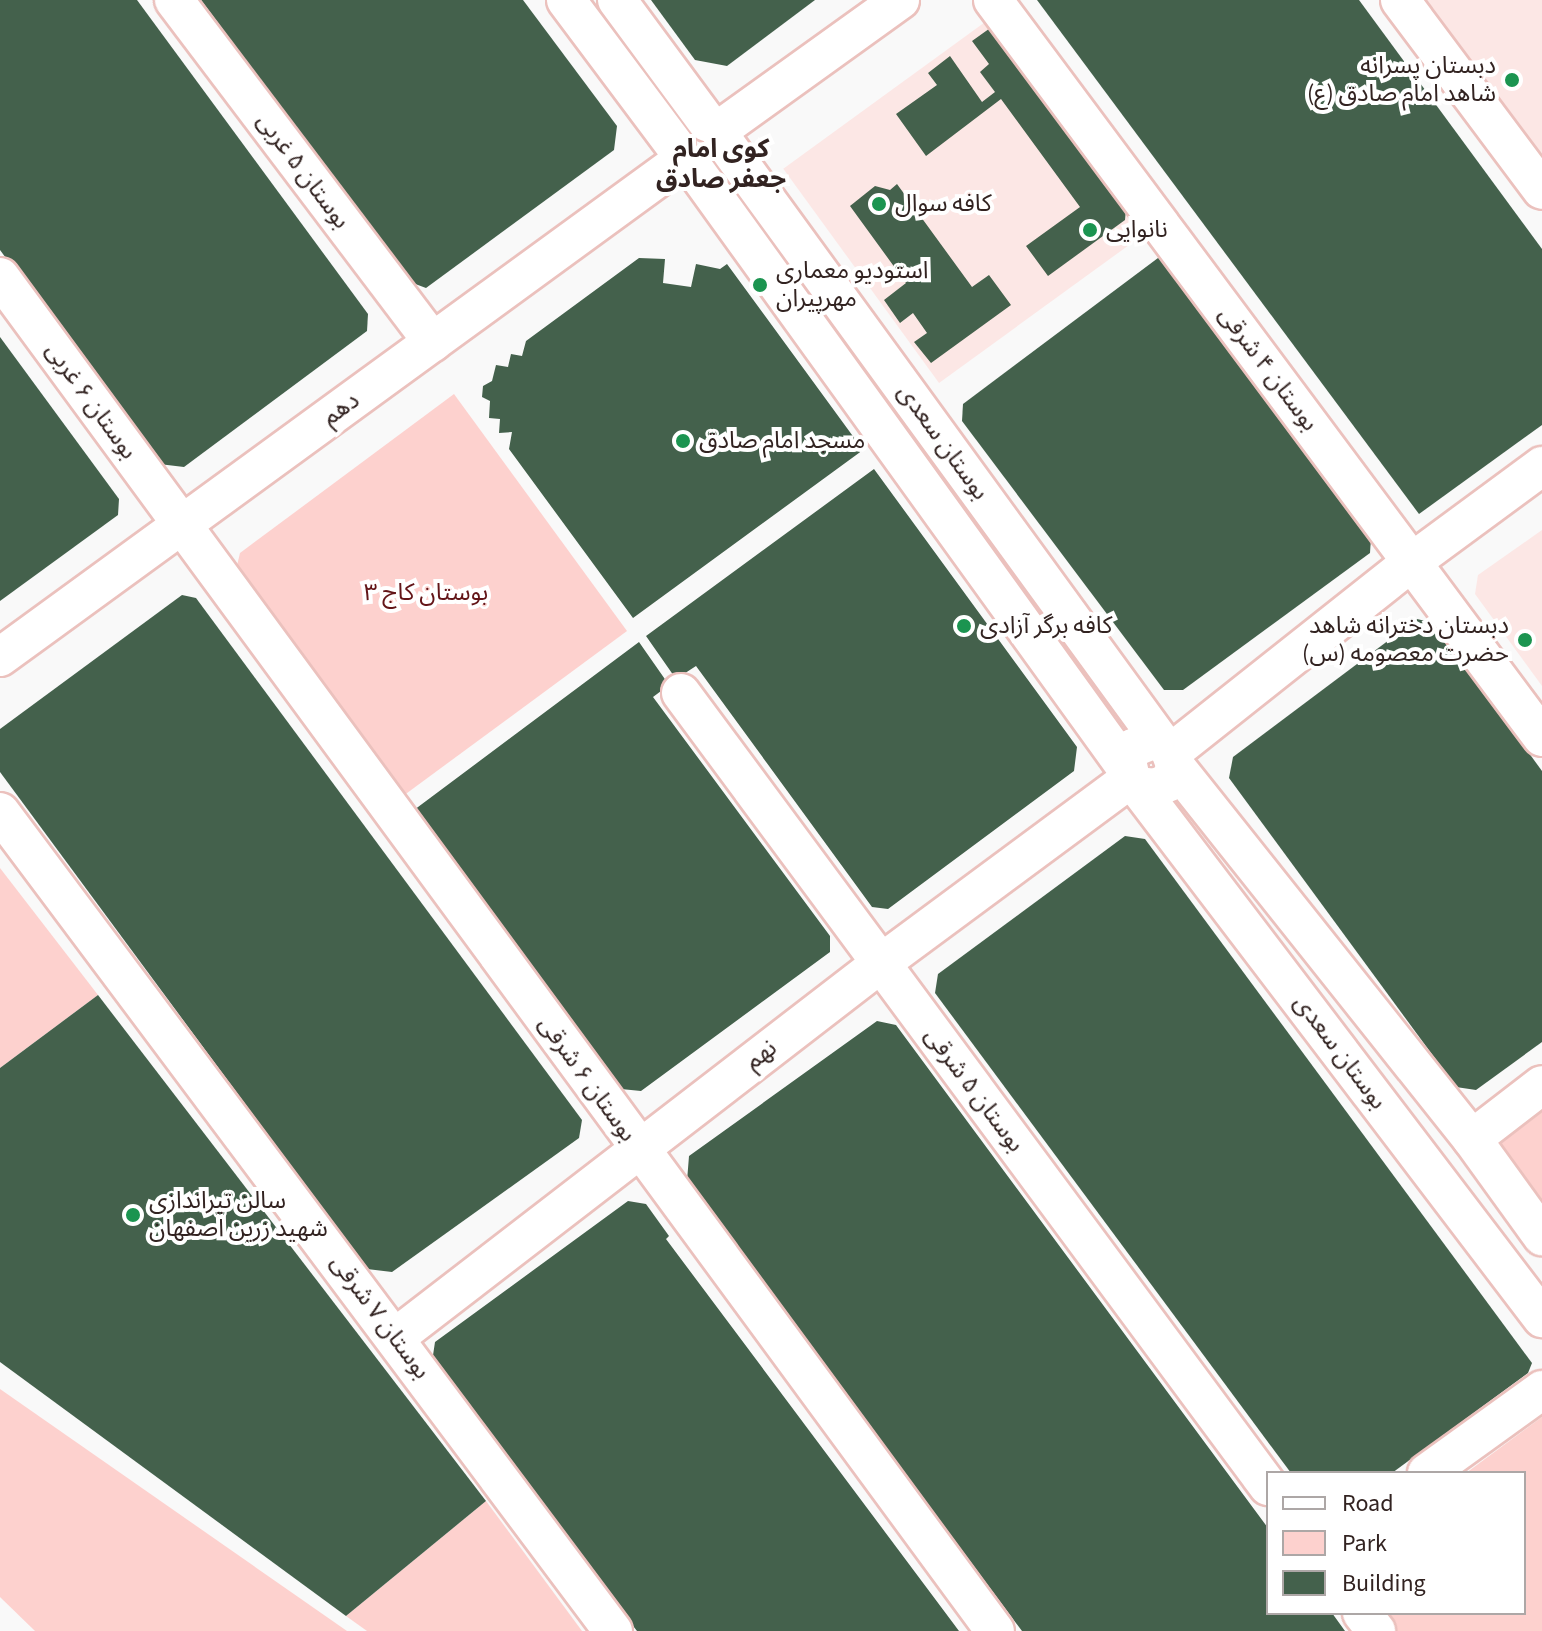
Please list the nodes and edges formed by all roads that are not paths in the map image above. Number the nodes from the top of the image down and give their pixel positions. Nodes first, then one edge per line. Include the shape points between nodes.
1 (174, 0) edge
2 (566, 0) edge
3 (617, 0) edge
4 (900, 0) edge
5 (993, 0) edge
6 (1400, 0) edge
7 (717, 132) junction
8 (684, 159) junction
9 (1542, 190) edge
10 (0, 277) edge
11 (433, 342) junction
12 (1542, 466) edge
13 (181, 524) junction
14 (1412, 562) junction
15 (0, 657) edge
16 (681, 693) dead end
17 (1542, 737) edge
18 (1170, 753) junction
19 (1132, 778) junction
20 (0, 812) edge
21 (880, 964) junction
22 (1542, 1085) edge
23 (1472, 1139) junction
24 (639, 1150) junction
25 (1542, 1236) edge
26 (1542, 1318) edge
27 (396, 1337) junction
28 (1542, 1390) edge
29 (1430, 1471) edge
30 (1266, 1483) edge
31 (1364, 1615) edge
32 (613, 1631) edge
33 (995, 1631) edge
34 (1376, 1631) edge

1 - 11 street, بوستان ۵ غربی
2 - 8 street, بوستان سعدی
3 - 7 street, بوستان سعدی
4 - 7 street
5 - 14 street, بوستان ۴ شرقی
6 - 9 street
7 - 8 street, دهم via 717,164
7 - 18 street, بوستان سعدی
8 - 11 street, دهم
8 - 19 street, بوستان سعدی
10 - 13 street, بوستان ۶ غربی
11 - 13 street, دهم
12 - 14 street
13 - 15 street, دهم
13 - 24 street, بوستان ۶ شرقی
14 - 17 street, بوستان ۴ شرقی
14 - 18 street
16 - 21 street, بوستان ۵ شرقی
18 - 19 street, نهم via 1162,786
18 - 23 street, بوستان سعدی
19 - 21 street, نهم
19 - 26 street, بوستان سعدی
20 - 27 street, بوستان ۷ شرقی
21 - 24 street, نهم
21 - 30 street, بوستان ۵ شرقی
22 - 23 street
23 - 25 street, بوستان سعدی
24 - 27 street, نهم
24 - 33 street, بوستان ۶ شرقی
27 - 32 street, بوستان ۷ شرقی
28 - 29 street
31 - 34 street

